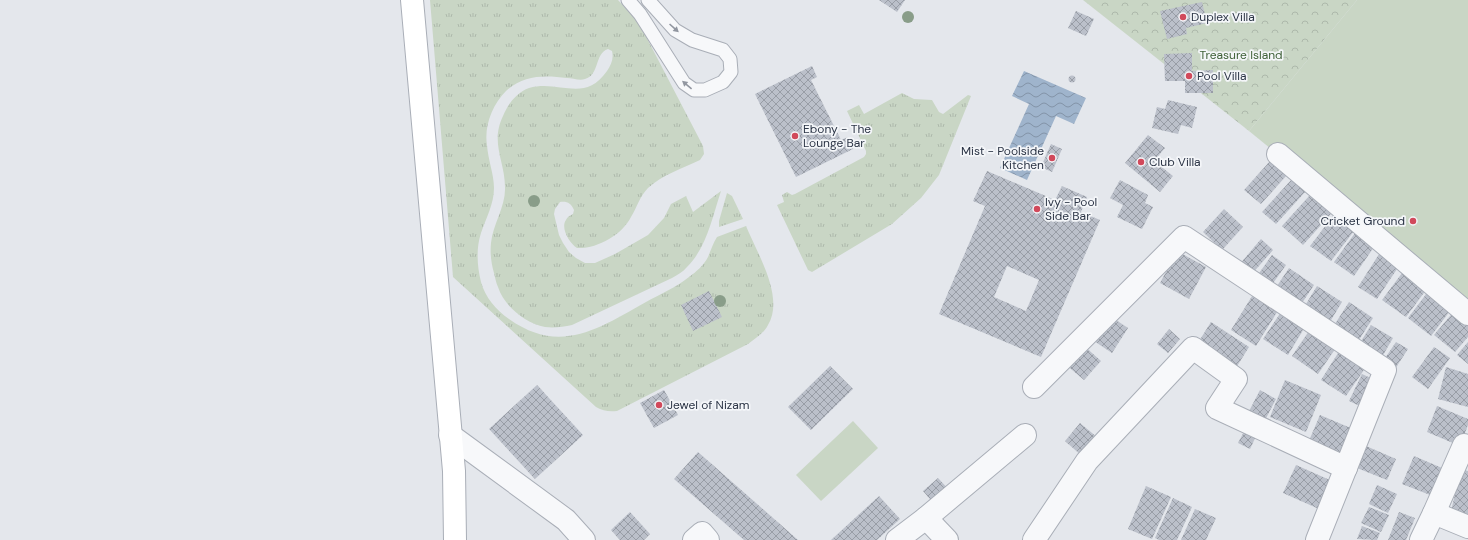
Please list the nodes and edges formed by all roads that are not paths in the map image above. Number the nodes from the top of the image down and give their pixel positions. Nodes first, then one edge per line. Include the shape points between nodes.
1 (412, 0) edge
2 (628, 0) edge
3 (648, 0) edge
4 (1278, 154) dead end
5 (1468, 314) edge
6 (1034, 387) dead end
7 (450, 435) junction
8 (1025, 435) dead end
9 (1468, 447) edge
10 (1346, 468) junction
11 (1434, 513) junction
12 (926, 518) junction
13 (1468, 527) edge
14 (455, 540) edge
15 (584, 540) edge
16 (694, 540) edge
17 (708, 540) edge
18 (897, 540) edge
19 (947, 540) edge
20 (1034, 540) edge
21 (1317, 540) edge
22 (1421, 540) edge

1 - 7 street
3 -> 2 lane via 675,30 692,40 723,50 730,59 731,72 723,82 705,90 694,90 684,83 640,14
4 - 5 street
6 - 10 street via 1184,237 1385,370
7 - 14 street via 454,471
7 - 15 street via 566,520
8 - 12 street
9 - 11 street via 1464,445
10 - 20 street via 1217,408 1236,379 1193,348 1087,461
10 - 21 street
11 - 13 street
11 - 22 street
12 - 18 street
12 - 19 street
16 - 17 street via 702,533

